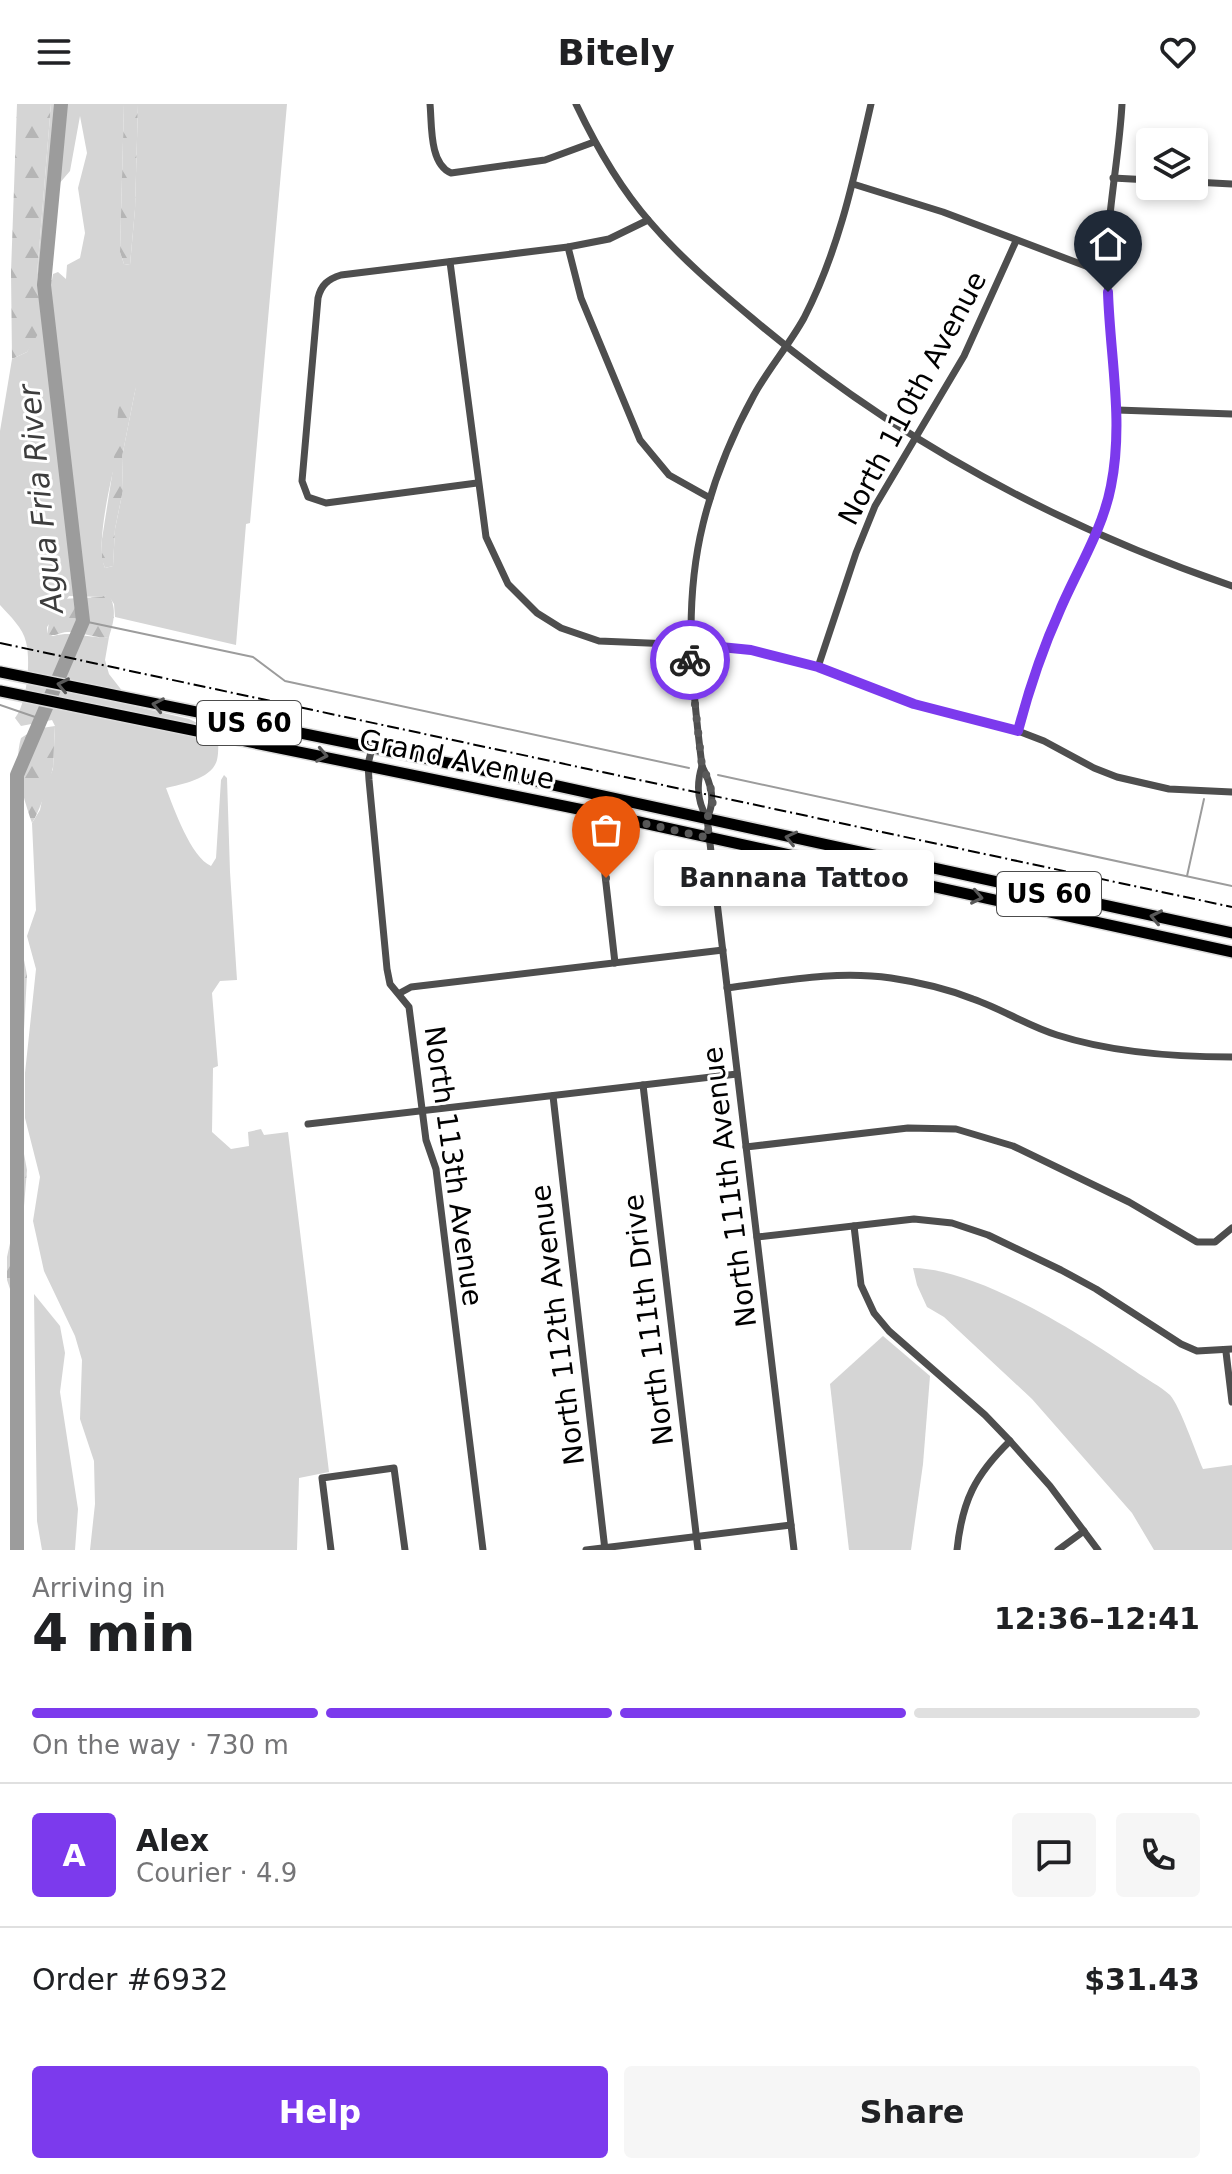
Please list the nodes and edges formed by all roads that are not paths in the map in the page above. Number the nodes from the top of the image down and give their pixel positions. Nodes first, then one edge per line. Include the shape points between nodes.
1 (430, 104) edge
2 (576, 104) edge
3 (1122, 104) edge
4 (868, 105) edge
5 (594, 142) junction
6 (1113, 178) junction
7 (1136, 179) edge
8 (1208, 183) edge
9 (853, 184) junction
10 (1232, 184) edge
11 (648, 220) junction
12 (1016, 241) junction
13 (568, 247) junction
14 (450, 262) junction
15 (1107, 274) junction
16 (787, 347) junction
17 (1117, 410) junction
18 (1232, 414) edge
19 (916, 437) junction
20 (477, 483) junction
21 (710, 498) junction
22 (1095, 533) junction
23 (1232, 586) edge
24 (690, 644) junction
25 (818, 667) junction
26 (0, 672) edge
27 (0, 691) edge
28 (1018, 731) junction
29 (372, 748) junction
30 (368, 764) junction
31 (702, 766) junction
32 (1232, 792) edge
33 (598, 813) junction
34 (707, 818) junction
35 (709, 838) junction
36 (1232, 933) edge
37 (723, 950) junction
38 (1232, 952) edge
39 (615, 963) junction
40 (727, 988) junction
41 (400, 993) junction
42 (1232, 1057) edge
43 (737, 1074) junction
44 (643, 1085) junction
45 (553, 1096) junction
46 (423, 1111) junction
47 (308, 1124) dead end
48 (746, 1147) junction
49 (854, 1226) junction
50 (1232, 1228) edge
51 (757, 1237) junction
52 (1229, 1351) edge
53 (1232, 1402) edge
54 (1010, 1441) junction
55 (791, 1525) junction
56 (1084, 1531) junction
57 (696, 1537) junction
58 (605, 1549) edge
59 (331, 1550) edge
60 (405, 1550) edge
61 (483, 1550) edge
62 (586, 1550) edge
63 (698, 1550) edge
64 (794, 1550) edge
65 (957, 1550) edge
66 (1058, 1550) edge
67 (1098, 1550) edge

1 - 5 street via 437,158 445,171 545,160
2 - 5 street
3 - 6 street
4 - 9 street, North 111th Avenue
5 - 11 street
6 - 7 street
6 - 15 street
8 - 10 street
9 - 12 street
9 - 16 street, North 111th Avenue via 828,265
11 - 13 street via 609,239
11 - 16 street via 681,257
12 - 15 street
12 - 19 street, North 110th Avenue via 964,356
13 - 14 street
13 - 21 street via 581,298 640,440 669,475
14 - 20 street
14 - 20 street via 341,275 326,283 318,298 302,481 308,497 326,503
15 - 17 street
16 - 19 street
16 - 21 street, North 111th Avenue via 755,394
17 - 18 street
17 - 22 street via 1111,489
19 - 22 street
19 - 25 street, North 110th Avenue via 875,506
20 - 24 street via 495,562 537,613 599,641
21 - 24 street, North 111th Avenue via 694,577
22 - 23 street
22 - 28 street via 1046,641
24 - 25 street via 751,650
24 - 31 street, North 111th Avenue
25 - 28 street via 914,704
29 -> 26 highway, Grand Avenue / US 60
27 -> 30 highway, Grand Avenue / US 60
28 - 32 street via 1117,777 1169,789
29 - 30 street, North 113th Avenue
29 - 34 highway, Grand Avenue / US 60
30 - 33 highway, Grand Avenue / US 60
30 - 41 street, North 113th Avenue via 387,969 390,984
31 - 34 street, North 111th Avenue via 697,781
31 - 34 street, North 111th Avenue via 713,806
33 - 35 highway, Grand Avenue / US 60
33 - 39 street
34 - 35 street, North 111th Avenue
36 -> 34 highway, Grand Avenue / US 60
35 - 37 street, North 111th Avenue
35 -> 38 highway, Grand Avenue / US 60
37 - 39 street
37 - 40 street, North 111th Avenue
39 - 41 street via 411,987
40 - 42 street via 822,976 894,978 974,999 1060,1036 1132,1050
40 - 43 street, North 111th Avenue
41 - 46 street, North 113th Avenue via 409,1007
43 - 44 street
43 - 48 street, North 111th Avenue
44 - 45 street
44 - 57 street, North 111th Drive
45 - 46 street
45 - 58 street, North 112th Avenue
46 - 47 street
46 - 61 street, North 113th Avenue via 436,1169
48 - 50 street via 908,1128 956,1129 1013,1146 1197,1242 1215,1242
48 - 51 street, North 111th Avenue
49 - 51 street
49 - 52 street via 914,1219 969,1227 1096,1289 1181,1344 1197,1351
49 - 54 street via 861,1285 874,1313
51 - 55 street, North 111th Avenue
52 - 53 street
54 - 56 street
54 - 65 street via 977,1478 966,1500
55 - 57 street
55 - 64 street, North 111th Avenue
56 - 66 street
56 - 67 street
57 - 58 street
57 - 63 street, North 111th Drive
58 - 62 street
59 - 60 street via 322,1478 394,1468

